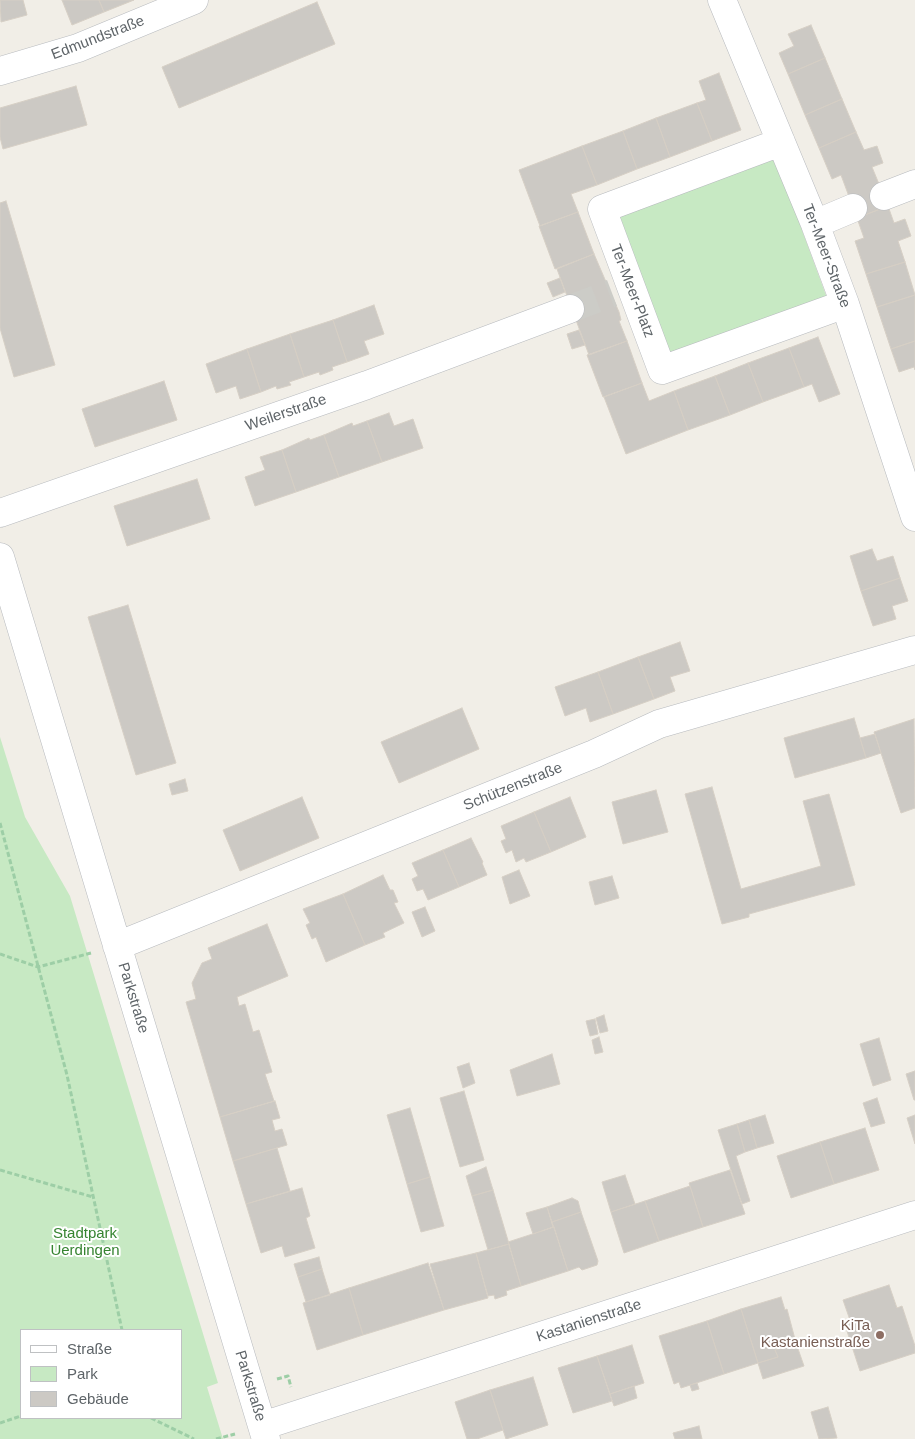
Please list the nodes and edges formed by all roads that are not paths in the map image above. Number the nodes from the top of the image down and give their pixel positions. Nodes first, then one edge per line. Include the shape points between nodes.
1 (194, 0) edge
2 (722, 0) edge
3 (0, 71) edge
4 (781, 142) junction
5 (915, 184) edge
6 (884, 196) dead end
7 (853, 208) dead end
8 (815, 224) junction
9 (845, 304) junction
10 (570, 309) tunnel mouth
11 (0, 513) edge
12 (915, 518) edge
13 (0, 557) edge
14 (915, 650) edge
15 (117, 946) junction
16 (915, 1215) edge
17 (264, 1432) edge

1 - 3 street, Edmundstraße via 78,48
2 - 4 street, Ter-Meer-Straße
4 - 8 street, Ter-Meer-Straße
4 - 9 street, Ter-Meer-Platz via 602,209 621,289 662,370
5 - 6 street
7 - 8 street
8 - 9 street, Ter-Meer-Straße
9 - 12 street, Ter-Meer-Straße
10 - 11 street, Weilerstraße via 367,385
13 - 15 street, Parkstraße
14 - 15 street, Schützenstraße via 659,724 594,754
15 - 17 street, Parkstraße
16 - 17 street, Kastanienstraße

